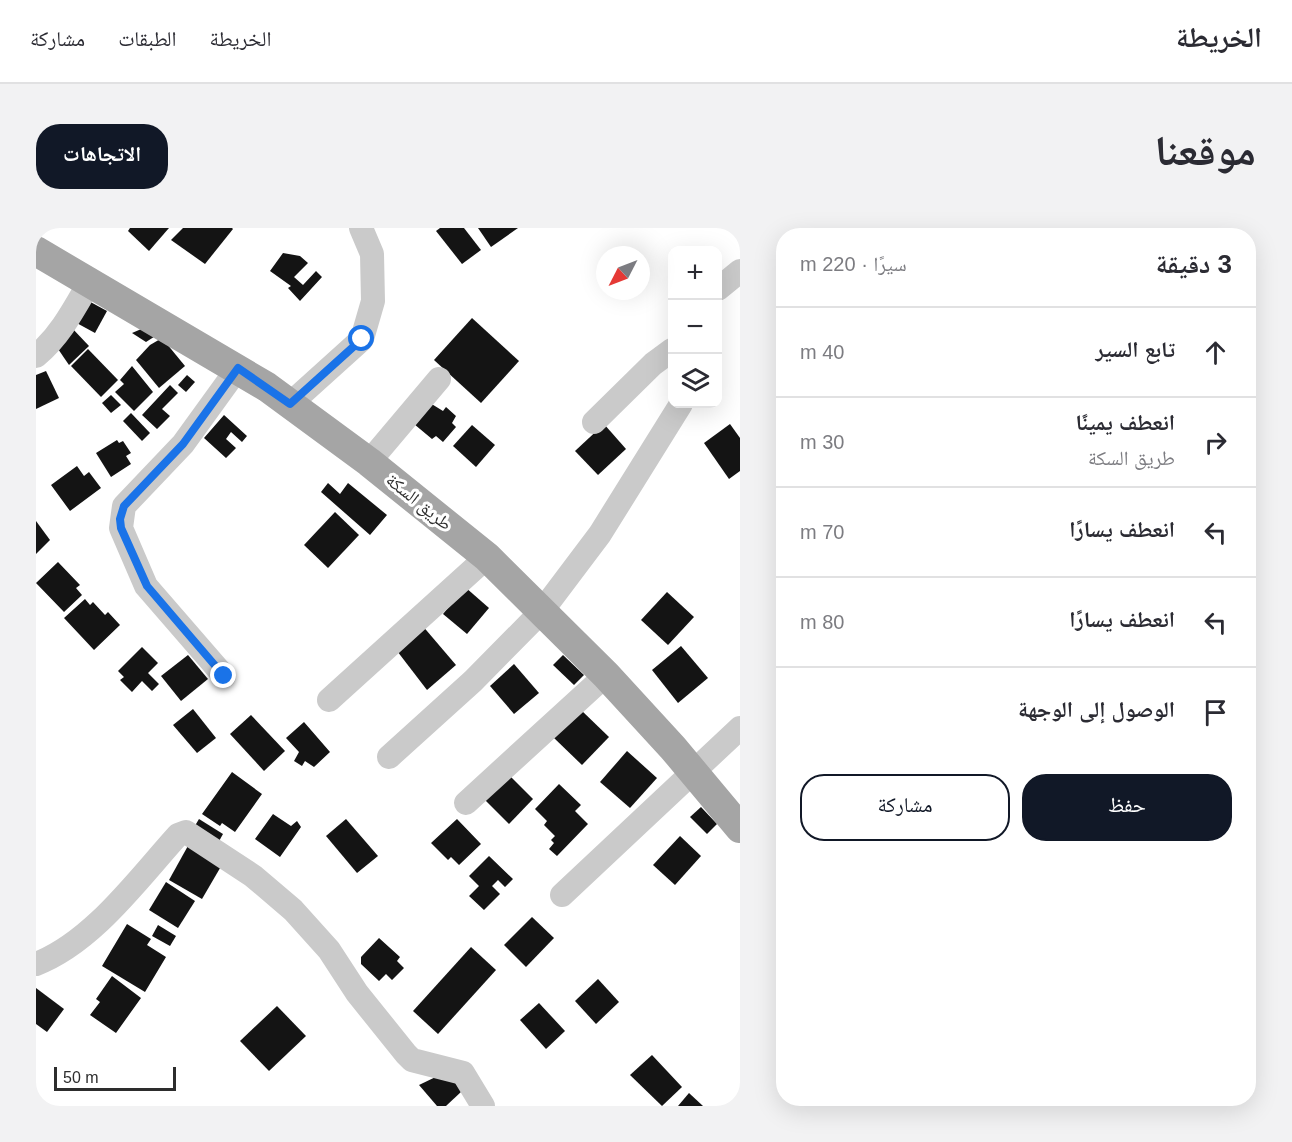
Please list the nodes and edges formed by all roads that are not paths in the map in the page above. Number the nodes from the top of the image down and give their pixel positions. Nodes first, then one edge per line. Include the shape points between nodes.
1 (361, 228) edge
2 (36, 251) edge
3 (740, 271) edge
4 (89, 282) junction
5 (722, 285) edge
6 (668, 353) edge
7 (36, 356) edge
8 (238, 368) junction
9 (439, 379) dead end
10 (290, 404) junction
11 (679, 408) edge
12 (594, 422) dead end
13 (369, 462) junction
14 (487, 557) junction
15 (542, 611) junction
16 (606, 675) junction
17 (224, 676) dead end
18 (329, 700) dead end
19 (740, 728) edge
20 (388, 758) dead end
21 (693, 771) junction
22 (466, 803) dead end
23 (740, 828) edge
24 (562, 896) dead end
25 (36, 964) edge
26 (483, 1106) edge

1 - 10 street via 372,254 373,278 373,301 362,339
2 - 4 main road, طريق السكة
3 - 5 street
4 - 7 street via 65,325
4 - 8 main road, طريق السكة
6 - 12 street
8 - 10 main road, طريق السكة
8 - 17 street via 183,444 124,506 120,519 147,586
9 - 13 street
10 - 13 main road, طريق السكة
11 - 15 street via 600,534
13 - 14 main road, طريق السكة
14 - 15 main road, طريق السكة
14 - 18 street
15 - 16 main road, طريق السكة
15 - 20 street
16 - 21 main road, طريق السكة
16 - 22 street
19 - 21 street
21 - 23 main road, طريق السكة
21 - 24 street
25 - 26 street via 65,952 90,932 178,835 186,832 253,876 293,910 329,950 357,993 406,1054 412,1060 463,1073

